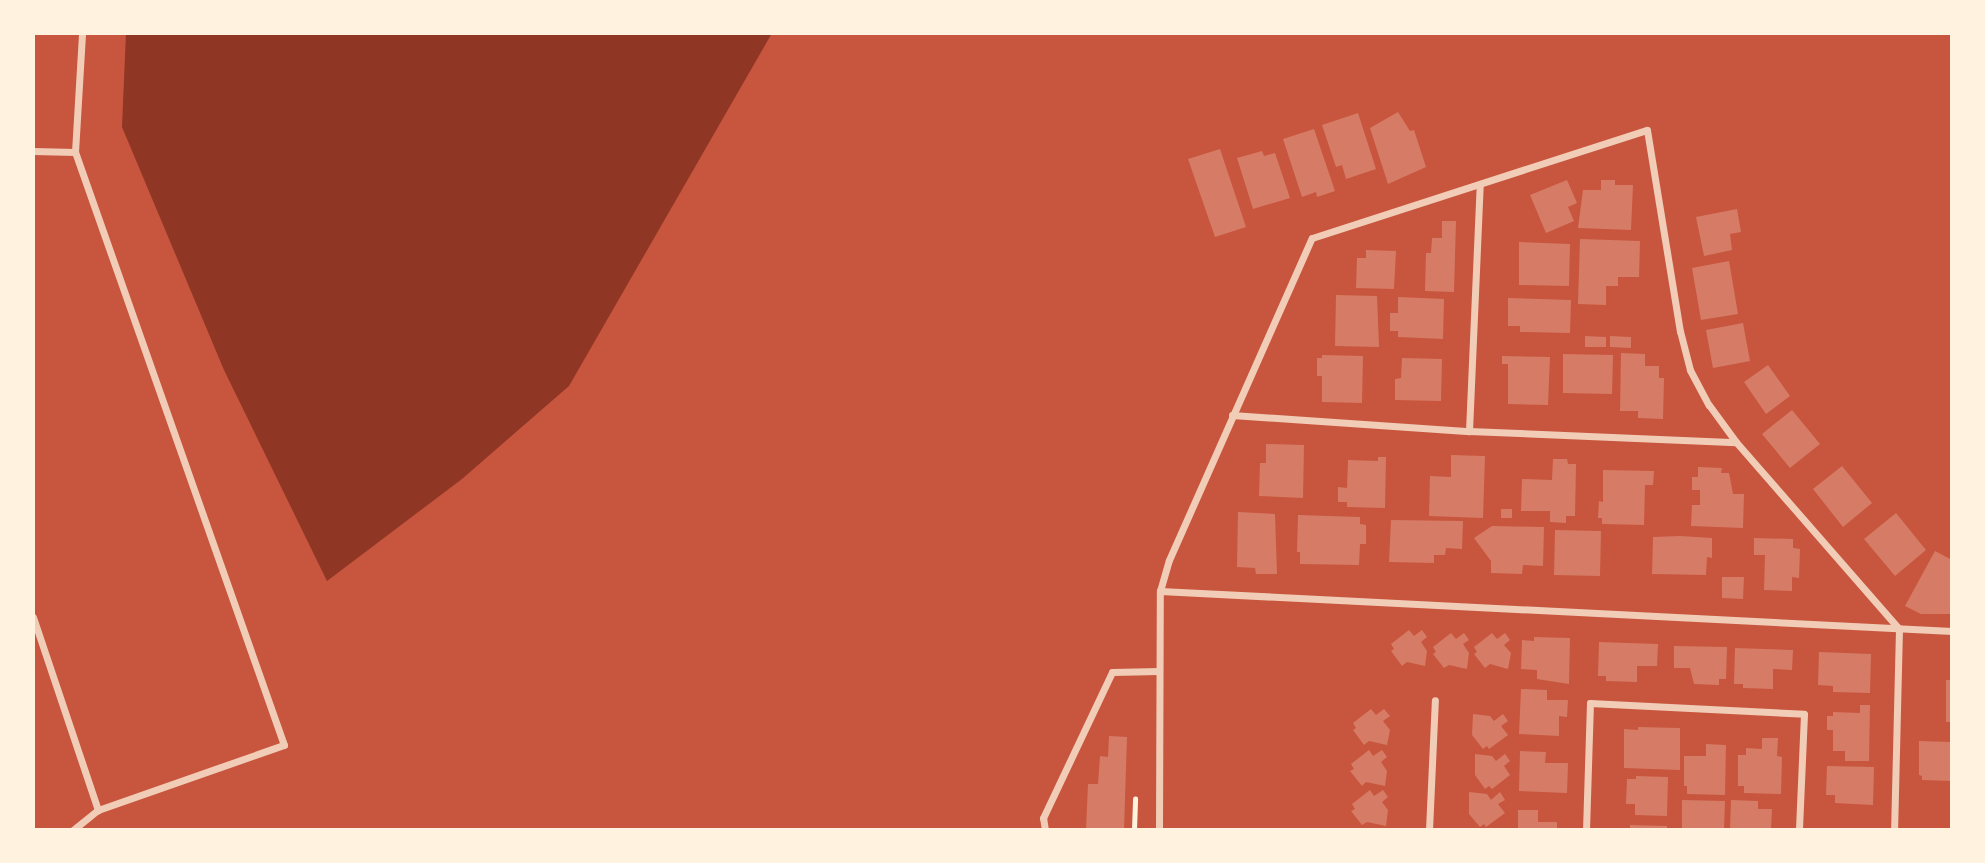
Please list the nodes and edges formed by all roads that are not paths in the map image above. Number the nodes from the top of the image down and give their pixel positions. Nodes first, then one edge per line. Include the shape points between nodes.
1 (82, 33) edge
2 (33, 150) edge
3 (75, 152) junction
4 (1480, 184) junction
5 (1232, 415) junction
6 (1469, 431) junction
7 (1736, 442) junction
8 (1160, 591) junction
9 (33, 617) edge
10 (1899, 629) junction
11 (1952, 631) edge
12 (1159, 671) junction
13 (1434, 700) dead end
14 (98, 810) junction
15 (73, 830) edge
16 (1045, 830) edge
17 (1159, 830) edge
18 (1429, 830) edge
19 (1586, 830) edge
20 (1799, 830) edge
21 (1894, 830) edge

1 - 3 street
2 - 3 street
3 - 14 street via 284,745
4 - 5 street via 1312,238
4 - 6 street
4 - 7 street via 1647,130 1690,370
5 - 6 street
5 - 8 street
6 - 7 street
7 - 10 street
8 - 10 street
8 - 12 street
9 - 14 street
10 - 11 street
10 - 21 street
12 - 16 street via 1112,671 1043,818
12 - 17 street
13 - 18 street
14 - 15 street
19 - 20 street via 1590,703 1804,714

